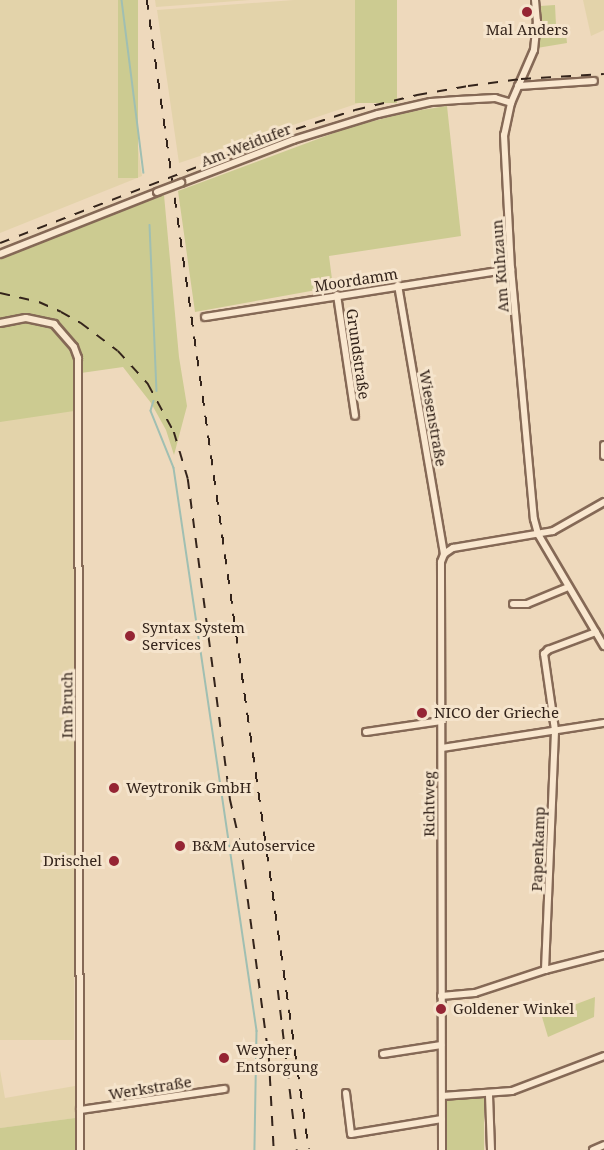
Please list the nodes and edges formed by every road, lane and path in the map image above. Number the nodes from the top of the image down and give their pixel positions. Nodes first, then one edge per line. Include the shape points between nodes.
1 (535, 0) edge
2 (594, 81) dead end
3 (518, 86) junction
4 (511, 103) junction
5 (0, 254) edge
6 (511, 269) junction
7 (398, 285) junction
8 (337, 295) junction
9 (205, 317) dead end
10 (0, 323) edge
11 (355, 416) dead end
12 (604, 445) edge
13 (604, 456) edge
14 (604, 502) edge
15 (538, 534) junction
16 (444, 554) junction
17 (568, 587) junction
18 (513, 604) dead end
19 (596, 632) junction
20 (604, 646) edge
21 (441, 721) junction
22 (604, 723) edge
23 (555, 729) junction
24 (366, 732) dead end
25 (442, 748) junction
26 (604, 955) edge
27 (545, 969) junction
28 (441, 996) junction
29 (441, 1045) junction
30 (383, 1054) dead end
31 (604, 1056) edge
32 (224, 1089) dead end
33 (346, 1093) dead end
34 (489, 1095) junction
35 (442, 1096) junction
36 (80, 1110) junction
37 (442, 1119) junction
38 (604, 1144) edge
39 (80, 1150) edge
40 (441, 1150) edge
41 (490, 1150) edge
42 (593, 1150) edge

1 - 3 street, Am Kuhzaun via 534,50
2 - 3 street
3 - 4 street, Am Kuhzaun
4 - 5 street, Am Weidufer, bridge via 495,98 431,102 378,114 292,140
4 - 6 street, Am Kuhzaun via 504,135
6 - 7 street, Moordamm
6 - 15 street, Am Kuhzaun
7 - 8 street, Moordamm
7 - 16 street, Wiesenstraße
8 - 9 street, Moordamm
8 - 11 street, Grundstraße
10 - 36 street, Im Bruch via 26,318 54,324 74,347 78,358
12 - 13 street
14 - 15 street via 553,531
15 - 16 street via 453,548
15 - 17 street, Am Kuhzaun
16 - 21 street, Richtweg
17 - 18 street via 527,604
17 - 19 street, Am Kuhzaun
19 - 20 street, Am Kuhzaun
19 - 23 street, Papenkamp via 544,654
21 - 24 street
21 - 25 street, Richtweg
22 - 23 street
23 - 25 street
23 - 27 street, Papenkamp
25 - 28 street, Richtweg
26 - 27 street
27 - 28 street via 475,993
28 - 29 street, Richtweg
29 - 30 street
29 - 35 street, Richtweg
31 - 34 street via 512,1091
32 - 36 street, Werkstraße
33 - 37 street via 351,1134
34 - 35 street
34 - 41 street
35 - 37 street, Richtweg
36 - 39 street, Im Bruch
37 - 40 street, Richtweg
38 - 42 street

